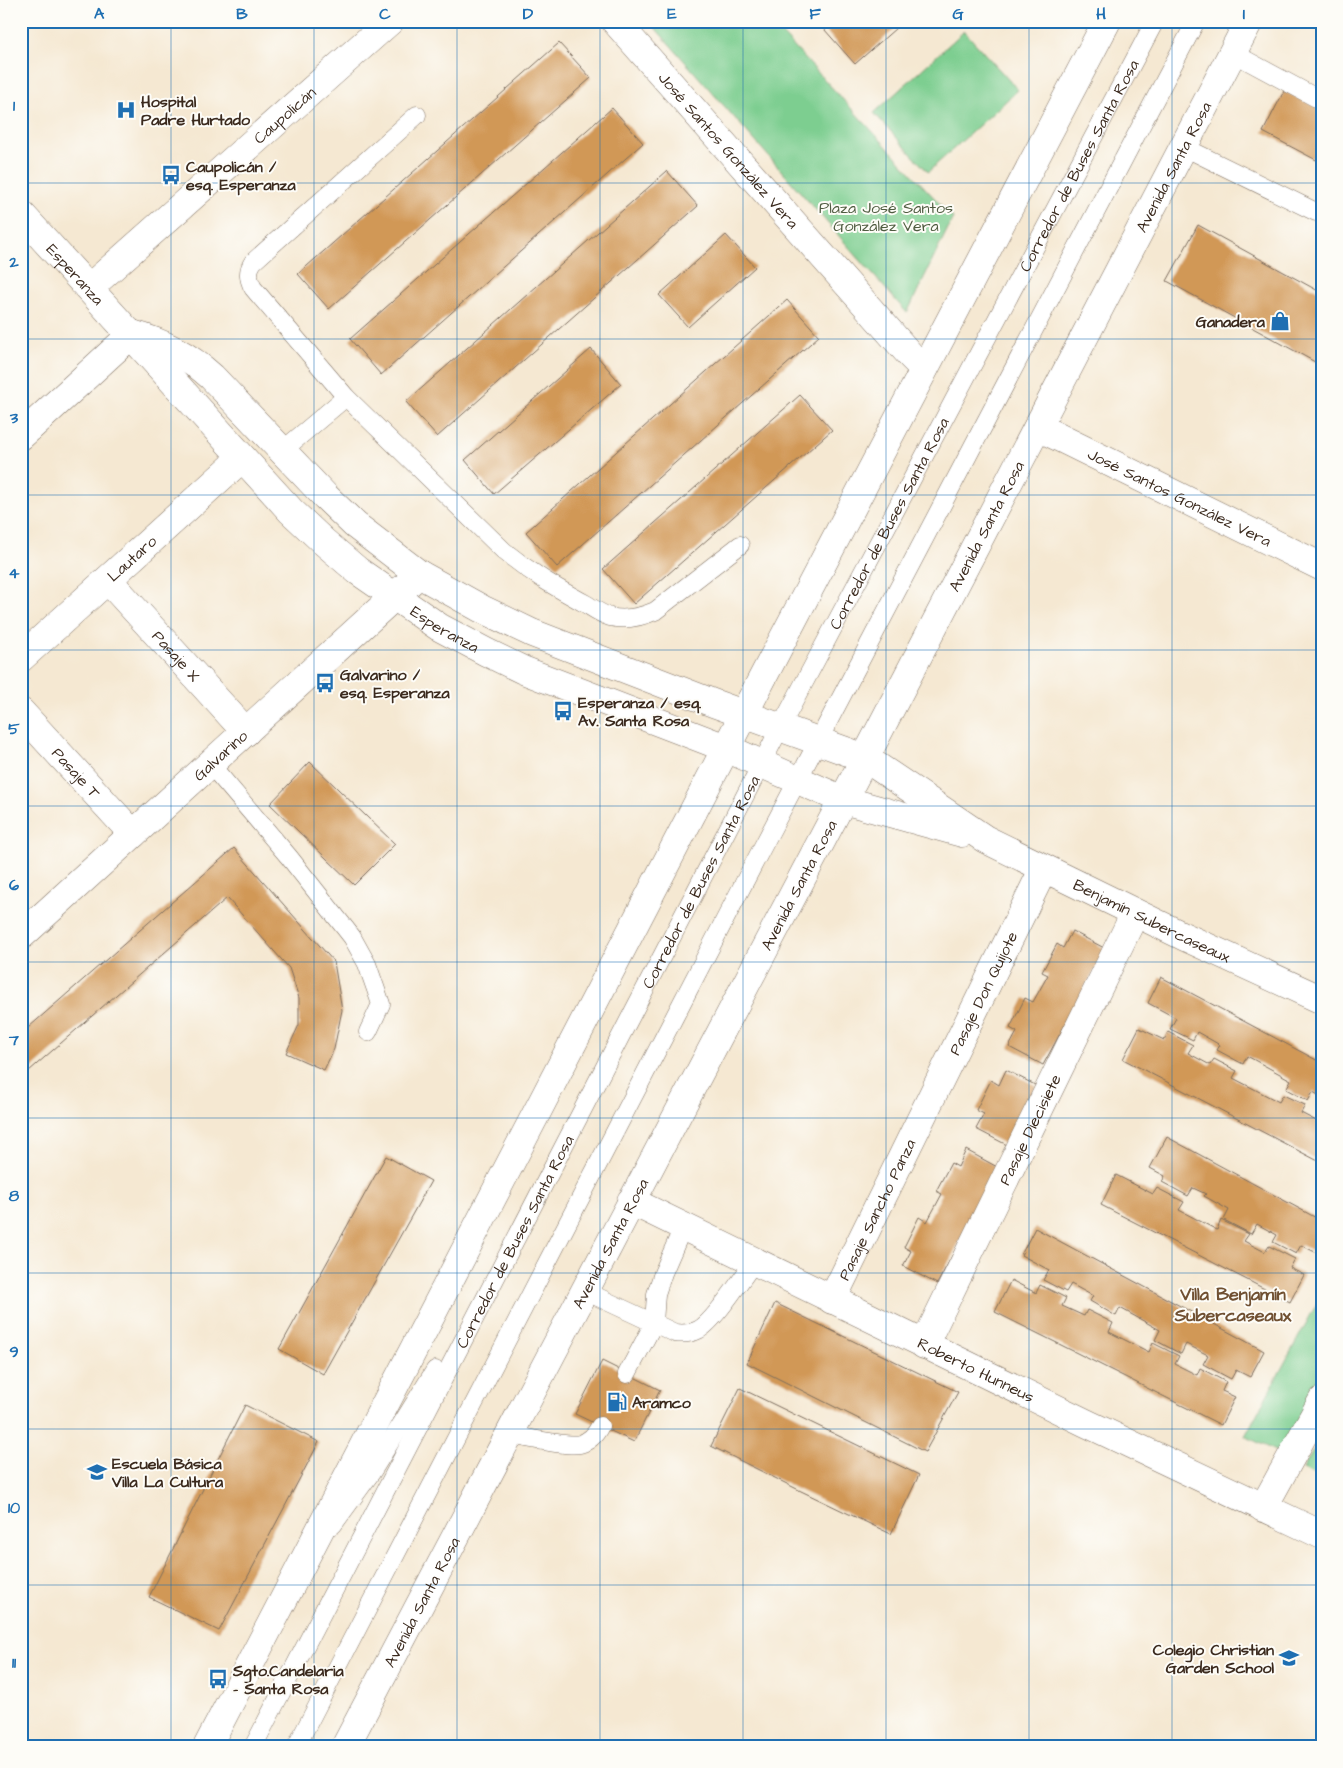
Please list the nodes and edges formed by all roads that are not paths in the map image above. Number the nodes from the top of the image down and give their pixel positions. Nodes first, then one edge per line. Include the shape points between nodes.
1 (390, 21) edge
2 (615, 21) edge
3 (1107, 21) edge
4 (1155, 21) edge
5 (1196, 21) edge
6 (1249, 21) edge
7 (1232, 53) junction
8 (1322, 101) edge
9 (418, 115) dead end
10 (1184, 147) junction
11 (1316, 212) dead end
12 (21, 214) edge
13 (89, 288) junction
14 (132, 334) junction
15 (924, 369) junction
16 (346, 397) junction
17 (1038, 427) junction
18 (21, 436) edge
19 (282, 451) junction
20 (242, 458) junction
21 (740, 545) dead end
22 (1322, 567) edge
23 (419, 574) junction
24 (108, 580) junction
25 (394, 597) junction
26 (21, 658) edge
27 (21, 712) edge
28 (743, 714) junction
29 (780, 728) junction
30 (246, 732) junction
31 (818, 742) junction
32 (726, 748) junction
33 (865, 758) junction
34 (210, 764) junction
35 (762, 764) junction
36 (798, 780) junction
37 (843, 800) junction
38 (133, 834) junction
39 (985, 839) junction
40 (1044, 868) junction
41 (1135, 913) junction
42 (21, 936) edge
43 (1322, 1000) edge
44 (368, 1032) dead end
45 (922, 1117) joint
46 (631, 1202) junction
47 (683, 1227) junction
48 (754, 1262) junction
49 (493, 1281) junction
50 (585, 1291) junction
51 (832, 1300) junction
52 (654, 1323) junction
53 (924, 1345) junction
54 (627, 1374) dead end
55 (1322, 1401) edge
56 (600, 1426) dead end
57 (510, 1435) junction
58 (1263, 1508) junction
59 (1322, 1535) edge
60 (302, 1563) junction
61 (207, 1747) edge
62 (253, 1747) edge
63 (296, 1747) edge
64 (345, 1747) edge

1 - 13 street, Caupolicán
2 - 15 street, José Santos González Vera
3 - 15 street
4 - 29 lane, Corredor de Buses Santa Rosa
5 - 31 lane
6 - 7 street, Avenida Santa Rosa
7 - 8 lane
7 - 10 street, Avenida Santa Rosa
9 - 16 lane via 250,267 252,288
10 - 11 lane
10 - 17 street, Avenida Santa Rosa
12 - 13 street, Esperanza
13 - 14 street, Esperanza
14 - 18 street
14 - 19 street, Esperanza via 156,341 196,362
14 - 20 street, Esperanza
15 - 28 street
16 - 19 lane
16 - 21 lane via 504,552 553,587 610,617 640,617 655,611
17 - 22 street, José Santos González Vera
17 - 33 street, Avenida Santa Rosa
19 - 23 street, Esperanza via 355,525
20 - 24 street, Lautaro
20 - 25 street, Esperanza via 324,542
23 - 25 street, Galvarino
23 - 28 street, Esperanza via 532,632
24 - 26 street, Lautaro
24 - 30 street, Pasaje X
25 - 30 street, Galvarino
25 - 32 street, Esperanza via 438,627 523,670
27 - 38 street, Pasaje T
28 - 29 street, Esperanza
28 - 32 street
29 - 31 street, Esperanza
29 - 35 lane, Corredor de Buses Santa Rosa
30 - 34 street, Galvarino
31 - 33 street, Esperanza
31 - 36 lane
32 - 35 street, Esperanza
32 - 60 street
33 - 37 street, Avenida Santa Rosa
33 - 39 street, Benjamín Subercaseaux
34 - 38 street, Galvarino
34 - 44 lane via 352,937 367,964 381,1004
35 - 36 street, Esperanza
35 - 49 lane, Corredor de Buses Santa Rosa
36 - 37 street, Esperanza
36 - 63 lane
37 - 39 street, Benjamín Subercaseaux
37 - 46 street, Avenida Santa Rosa
38 - 42 street, Galvarino
39 - 40 street, Benjamín Subercaseaux
40 - 41 street, Benjamín Subercaseaux
40 - 45 street, Pasaje Don Quijote
41 - 43 street, Benjamín Subercaseaux
41 - 53 street, Pasaje Diecisiete
45 - 51 street, Pasaje Sancho Panza
46 - 47 street, Roberto Hunneus
46 - 50 street, Avenida Santa Rosa
47 - 48 street, Roberto Hunneus
47 - 52 lane via 656,1294
48 - 51 street, Roberto Hunneus
48 - 52 lane via 712,1318 699,1330 675,1333
49 - 60 lane via 371,1473
49 - 62 lane, Corredor de Buses Santa Rosa
50 - 52 lane
50 - 57 street, Avenida Santa Rosa
51 - 53 street, Roberto Hunneus
52 - 54 lane
53 - 58 street, Roberto Hunneus
55 - 58 street
56 - 57 lane via 588,1441 573,1445
57 - 64 street, Avenida Santa Rosa
58 - 59 street, Roberto Hunneus
60 - 61 street

